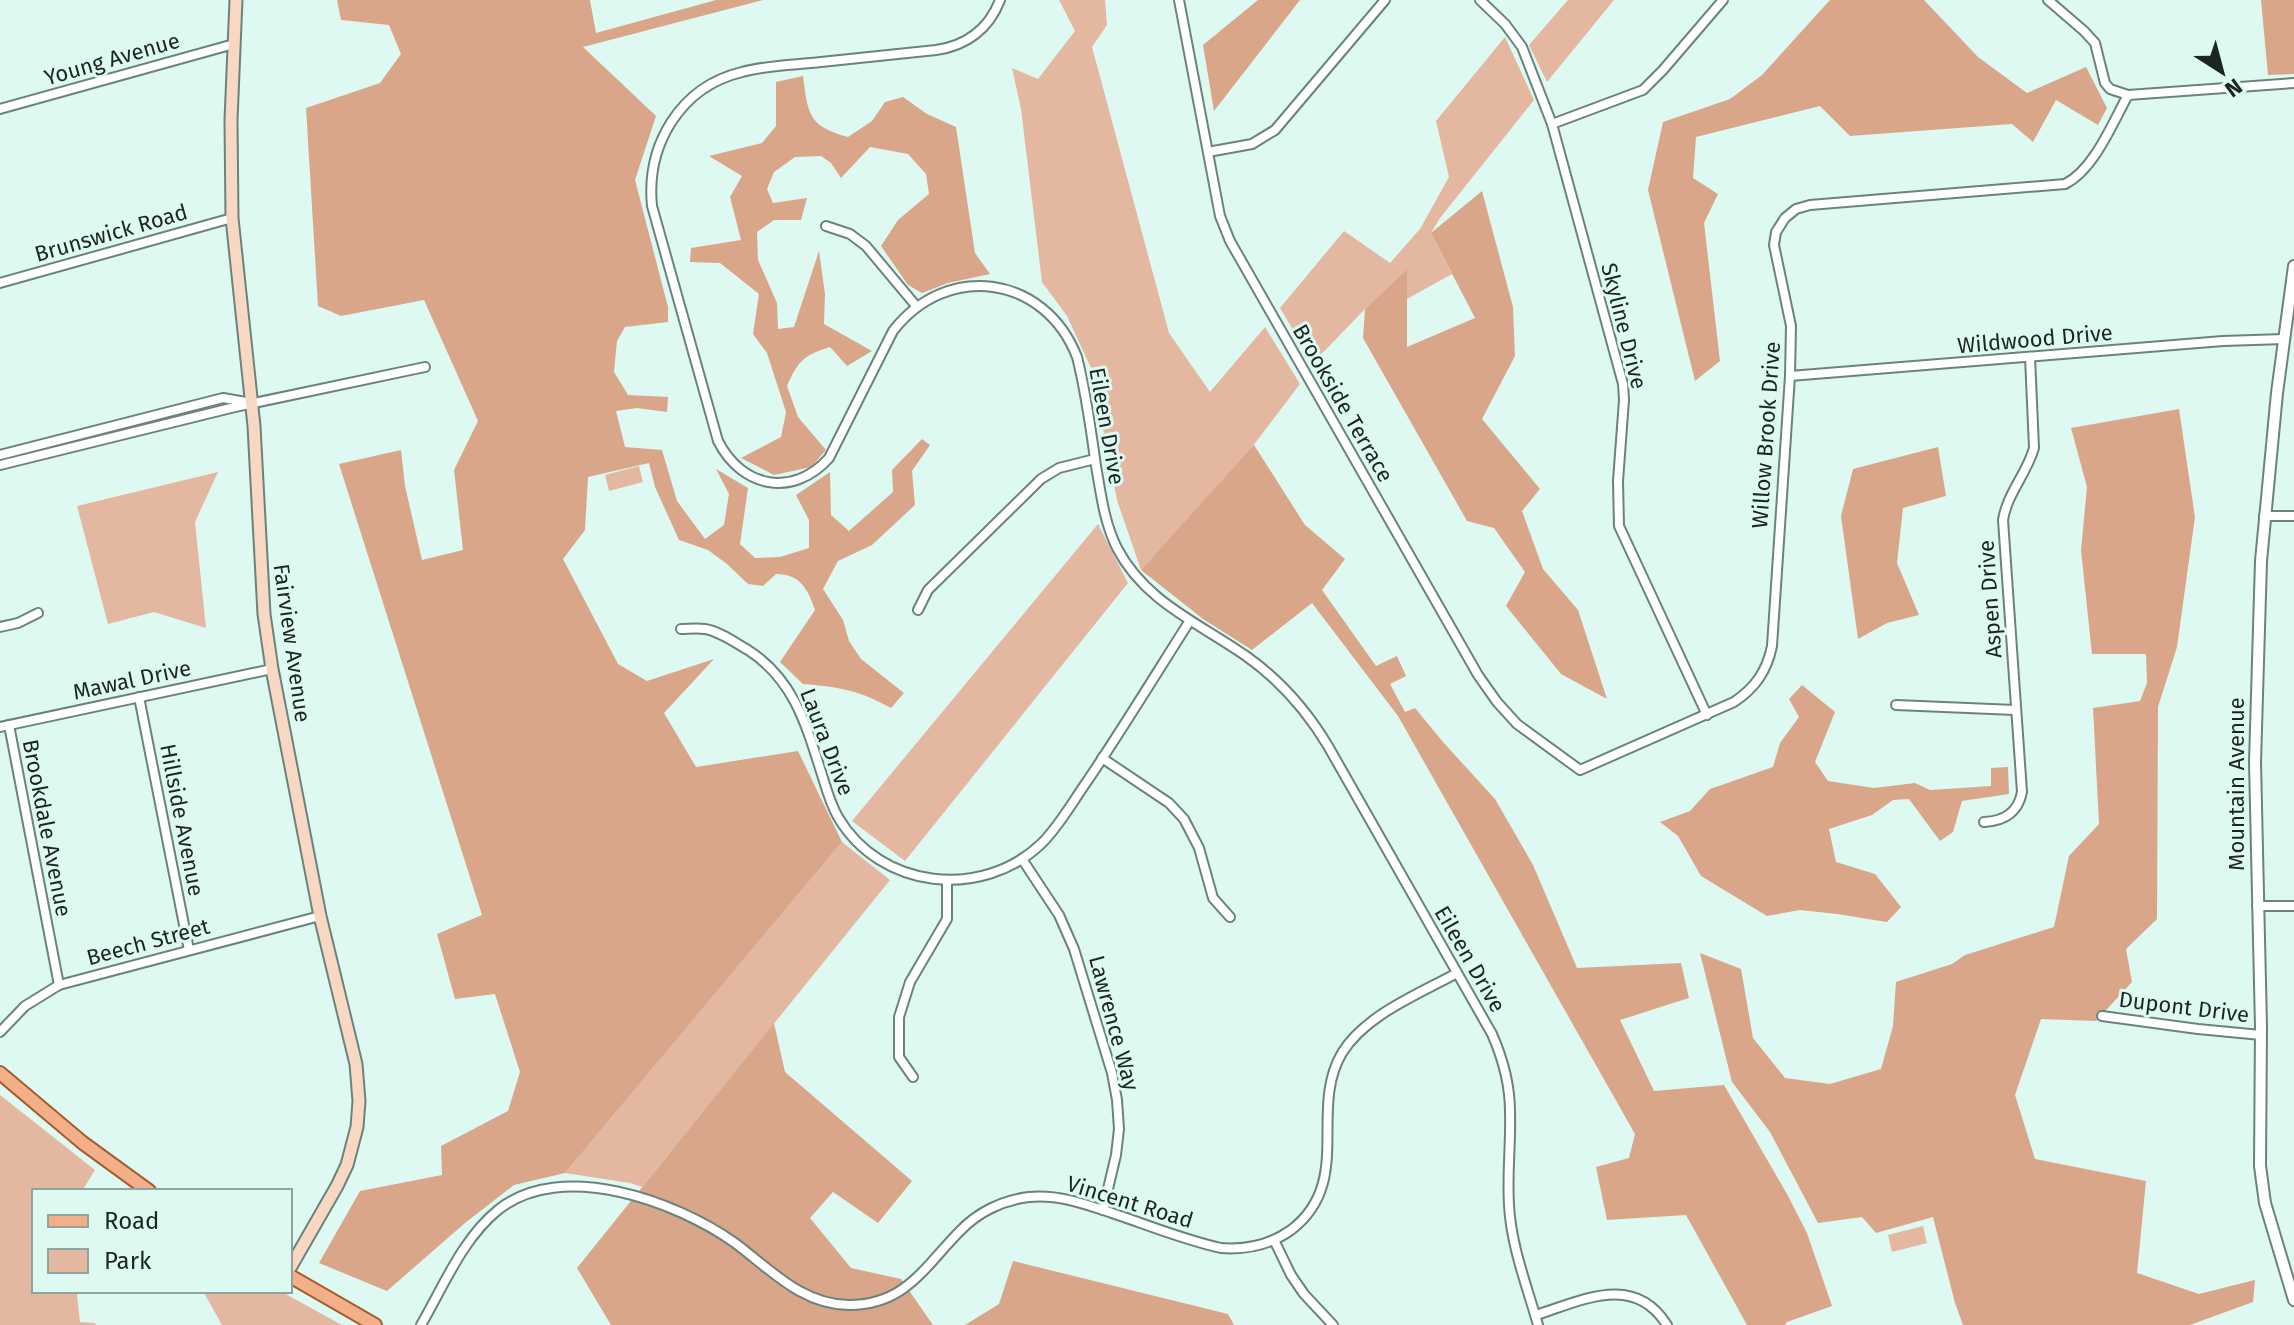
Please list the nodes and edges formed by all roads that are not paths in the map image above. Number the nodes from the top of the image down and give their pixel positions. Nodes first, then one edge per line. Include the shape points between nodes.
1 (236, 0) edge
2 (1000, 0) edge
3 (1179, 0) edge
4 (1385, 0) edge
5 (1480, 0) edge
6 (1723, 0) edge
7 (2048, 0) edge
8 (234, 44) junction
9 (2294, 83) edge
10 (2128, 95) junction
11 (0, 109) edge
12 (1552, 124) junction
13 (1208, 152) junction
14 (232, 218) junction
15 (826, 226) dead end
16 (2294, 266) edge
17 (0, 283) edge
18 (917, 307) junction
19 (2288, 335) edge
20 (2030, 357) junction
21 (425, 367) dead end
22 (1790, 376) junction
23 (251, 403) junction
24 (114, 432) junction
25 (0, 455) edge
26 (1095, 459) junction
27 (0, 465) edge
28 (2264, 516) junction
29 (2294, 516) edge
30 (918, 610) dead end
31 (38, 613) dead end
32 (1189, 622) junction
33 (0, 627) edge
34 (681, 629) dead end
35 (272, 669) junction
36 (139, 697) junction
37 (1896, 705) dead end
38 (2015, 710) junction
39 (1707, 715) junction
40 (4, 726) edge
41 (1102, 758) junction
42 (1580, 770) joint
43 (1984, 822) dead end
44 (1022, 859) junction
45 (947, 881) junction
46 (2257, 906) junction
47 (2294, 906) edge
48 (320, 916) junction
49 (1230, 917) dead end
50 (189, 950) junction
51 (1457, 973) junction
52 (59, 985) junction
53 (2102, 1016) dead end
54 (0, 1032) edge
55 (2261, 1035) junction
56 (0, 1073) edge
57 (913, 1077) dead end
58 (146, 1189) edge
59 (1103, 1210) junction
60 (1274, 1240) junction
61 (292, 1264) edge
62 (292, 1277) edge
63 (2294, 1300) edge
64 (1537, 1320) edge
65 (375, 1325) edge
66 (421, 1325) edge
67 (1333, 1325) edge
68 (1667, 1325) edge

1 - 8 main road, Fairview Avenue
2 - 18 street, Eileen Drive via 982,29 946,48 755,69 719,80 680,109 655,154 655,218 715,433 727,456 747,474 781,484 800,480 823,465 887,341
3 - 13 street, Brookside Terrace
4 - 13 street via 1275,130 1252,144
5 - 12 street, Skyline Drive via 1522,47
6 - 12 street via 1643,90
7 - 10 street via 2095,43 2110,89
8 - 11 street, Young Avenue
8 - 14 main road, Fairview Avenue
9 - 10 street
10 - 22 street, Willow Brook Drive via 2088,166 2065,184 1810,205 1788,215 1774,245 1791,326
12 - 39 street, Skyline Drive via 1623,384 1619,526
13 - 42 street, Brookside Terrace via 1230,241 1478,675 1517,724
14 - 17 street, Brunswick Road
14 - 23 main road, Fairview Avenue
15 - 18 street via 866,246
16 - 19 street, Mountain Avenue
18 - 26 street, Eileen Drive via 940,294 976,286 1012,291 1043,308 1060,325 1077,357
19 - 20 street, Wildwood Drive
19 - 28 street, Mountain Avenue
20 - 22 street, Wildwood Drive
20 - 38 street, Aspen Drive via 2034,448 2003,520
21 - 23 street
22 - 39 street, Willow Brook Drive via 1770,656 1750,690
23 - 24 street
23 - 35 main road, Fairview Avenue via 261,581
24 - 25 street
24 - 27 street
26 - 30 street via 1059,468 1041,479 928,590
26 - 32 street, Eileen Drive via 1102,507 1117,547 1149,591
28 - 29 street
28 - 46 street, Mountain Avenue via 2256,668
31 - 33 street
32 - 41 street, Laura Drive
32 - 51 street, Eileen Drive via 1259,665 1308,716
34 - 45 street, Laura Drive via 707,629 752,653 780,678 803,716 833,808 856,841 900,871
35 - 36 street, Mawal Drive
35 - 48 main road, Fairview Avenue
36 - 40 street, Mawal Drive
36 - 50 street, Hillside Avenue
37 - 38 street
38 - 43 street, Aspen Drive via 2021,798 2007,817
39 - 42 street, Willow Brook Drive
40 - 52 street, Brookdale Avenue
41 - 44 street, Laura Drive via 1053,831
41 - 49 street via 1160,796 1184,819 1199,848 1213,898
44 - 45 street, Laura Drive via 989,875
44 - 59 street, Lawrence Way via 1059,915 1074,949 1115,1086 1118,1142
45 - 57 street via 947,919 910,982 899,1017 899,1057
46 - 47 street
46 - 55 street, Mountain Avenue
48 - 50 street, Beech Street
48 - 61 main road, Fairview Avenue via 356,1064 358,1114 342,1177
50 - 52 street, Beech Street
51 - 60 street, Vincent Road via 1372,1021 1342,1052 1330,1084 1322,1189 1306,1215
51 - 64 street, Eileen Drive via 1492,1034 1506,1076 1511,1222
52 - 54 street, Beech Street via 25,1006
53 - 55 street, Dupont Drive
55 - 63 street, Mountain Avenue via 2262,1186
56 - 58 main road
59 - 60 street, Vincent Road via 1221,1248
59 - 66 street, Vincent Road via 1053,1197 1003,1203 970,1222 897,1293 843,1305 801,1293 729,1240 665,1207 605,1190 549,1188 515,1199 489,1218
60 - 67 street via 1304,1294
62 - 65 main road
64 - 68 street via 1599,1295 1618,1294 1644,1302

